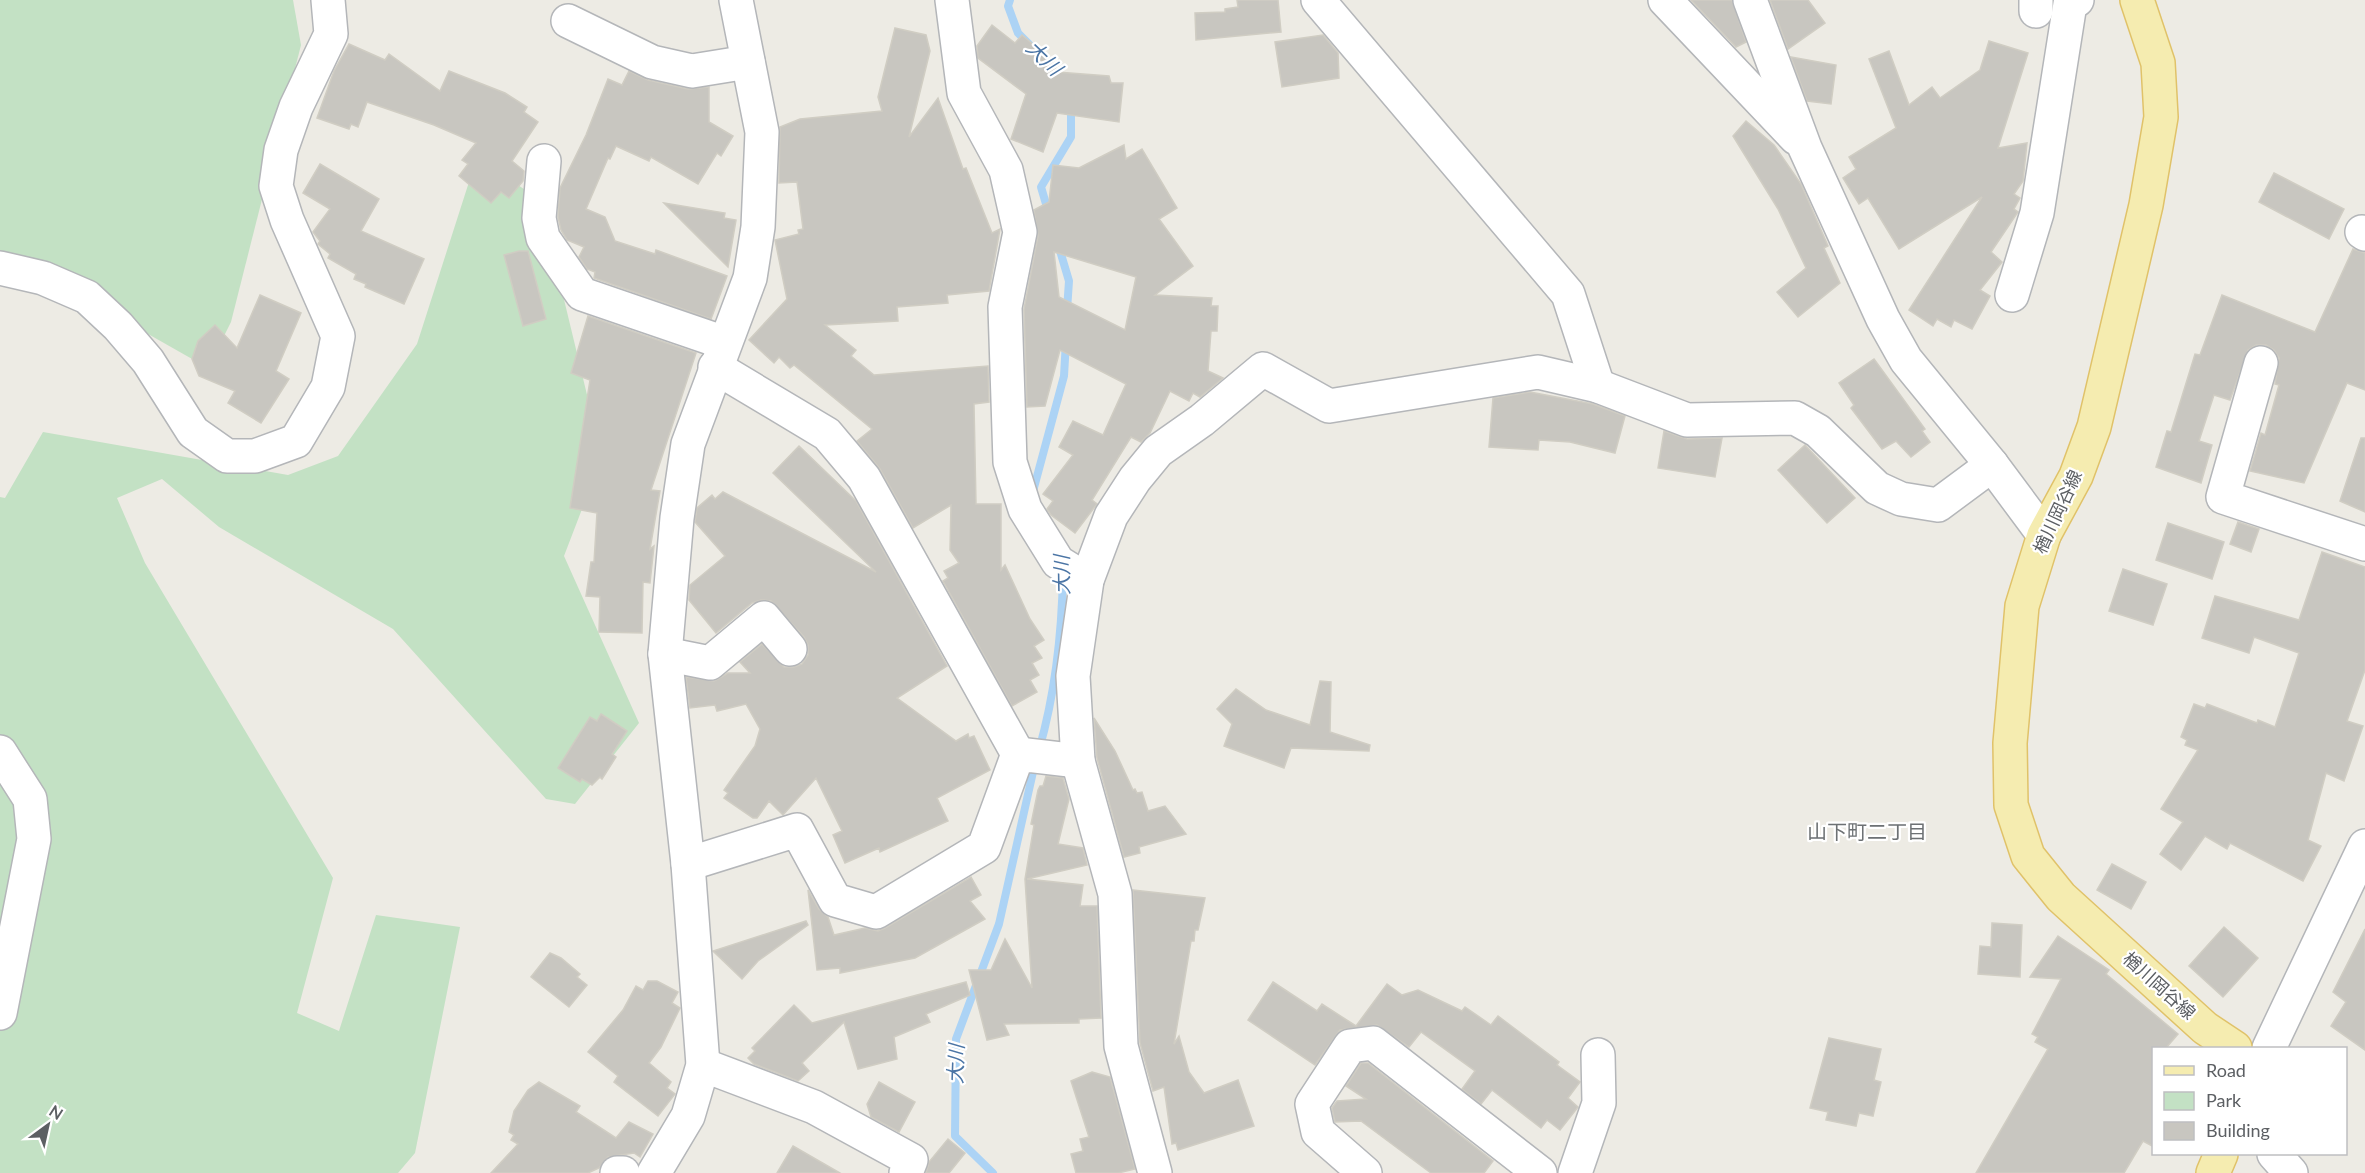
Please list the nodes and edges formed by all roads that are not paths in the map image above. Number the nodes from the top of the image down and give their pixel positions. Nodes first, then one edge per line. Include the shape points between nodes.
1 (328, 0) edge
2 (736, 0) edge
3 (952, 0) edge
4 (1318, 0) edge
5 (1665, 0) edge
6 (1750, 0) edge
7 (2077, 0) edge
8 (2137, 0) edge
9 (568, 21) dead end
10 (748, 62) junction
11 (1804, 147) junction
12 (544, 161) dead end
13 (0, 268) edge
14 (2012, 295) dead end
15 (720, 355) junction
16 (2261, 363) dead end
17 (1598, 386) junction
18 (1992, 465) junction
19 (2044, 535) junction
20 (2365, 544) edge
21 (1087, 580) junction
22 (790, 649) dead end
23 (665, 654) junction
24 (0, 752) edge
25 (1017, 754) junction
26 (1078, 761) junction
27 (2365, 846) edge
28 (688, 864) junction
29 (0, 1013) edge
30 (2234, 1047) edge
31 (2269, 1047) edge
32 (1598, 1055) dead end
33 (703, 1065) junction
34 (2222, 1155) edge
35 (2275, 1155) edge
36 (617, 1173) edge
37 (623, 1173) edge
38 (654, 1173) edge
39 (906, 1173) edge
40 (1155, 1173) edge
41 (1365, 1173) edge
42 (1540, 1173) edge
43 (1575, 1173) edge
44 (2213, 1173) edge
45 (2291, 1173) edge

1 - 13 street via 330,34 296,107 281,150 276,186 338,336 328,387 296,441 255,456 227,456 193,432 148,361 87,297 43,278
2 - 10 street
3 - 21 street via 964,93 1006,170 1020,232 1005,307 1010,462 1025,509 1058,562
4 - 17 street via 1568,294
5 - 11 street
6 - 11 street
7 - 14 street via 2070,4 2037,213
8 - 19 main road, 楢川岡谷線 via 2159,74 2161,117 2148,194 2094,427 2076,476
9 - 10 street via 652,62 692,71
10 - 15 street via 762,132 758,227 750,278
11 - 18 street via 1883,319 1906,360
12 - 15 street via 539,218 543,238 582,294
15 - 23 street via 688,444
15 - 25 street via 827,434 864,478
16 - 20 street via 2223,496
17 - 18 street via 1688,420 1794,418 1818,430 1877,488 1901,499 1938,505
17 - 21 street via 1538,372 1329,406 1263,369 1158,451 1111,516
18 - 19 street
19 - 30 main road, 楢川岡谷線 via 2022,606 2010,743 2011,805 2028,856 2061,897 2205,1028
21 - 26 street via 1073,676
22 - 23 street via 764,618 710,663
23 - 28 street
24 - 29 street via 30,799 34,840
25 - 26 street
25 - 28 street via 984,847 876,912 834,900 797,830
26 - 40 street via 1115,894 1121,1046
27 - 31 street
28 - 33 street
32 - 43 street via 1599,1103
33 - 38 street via 688,1116
33 - 39 street via 814,1107 910,1161
34 - 44 main road
35 - 45 street
36 - 37 street
41 - 42 street via 1318,1132 1312,1104 1350,1046 1373,1042

